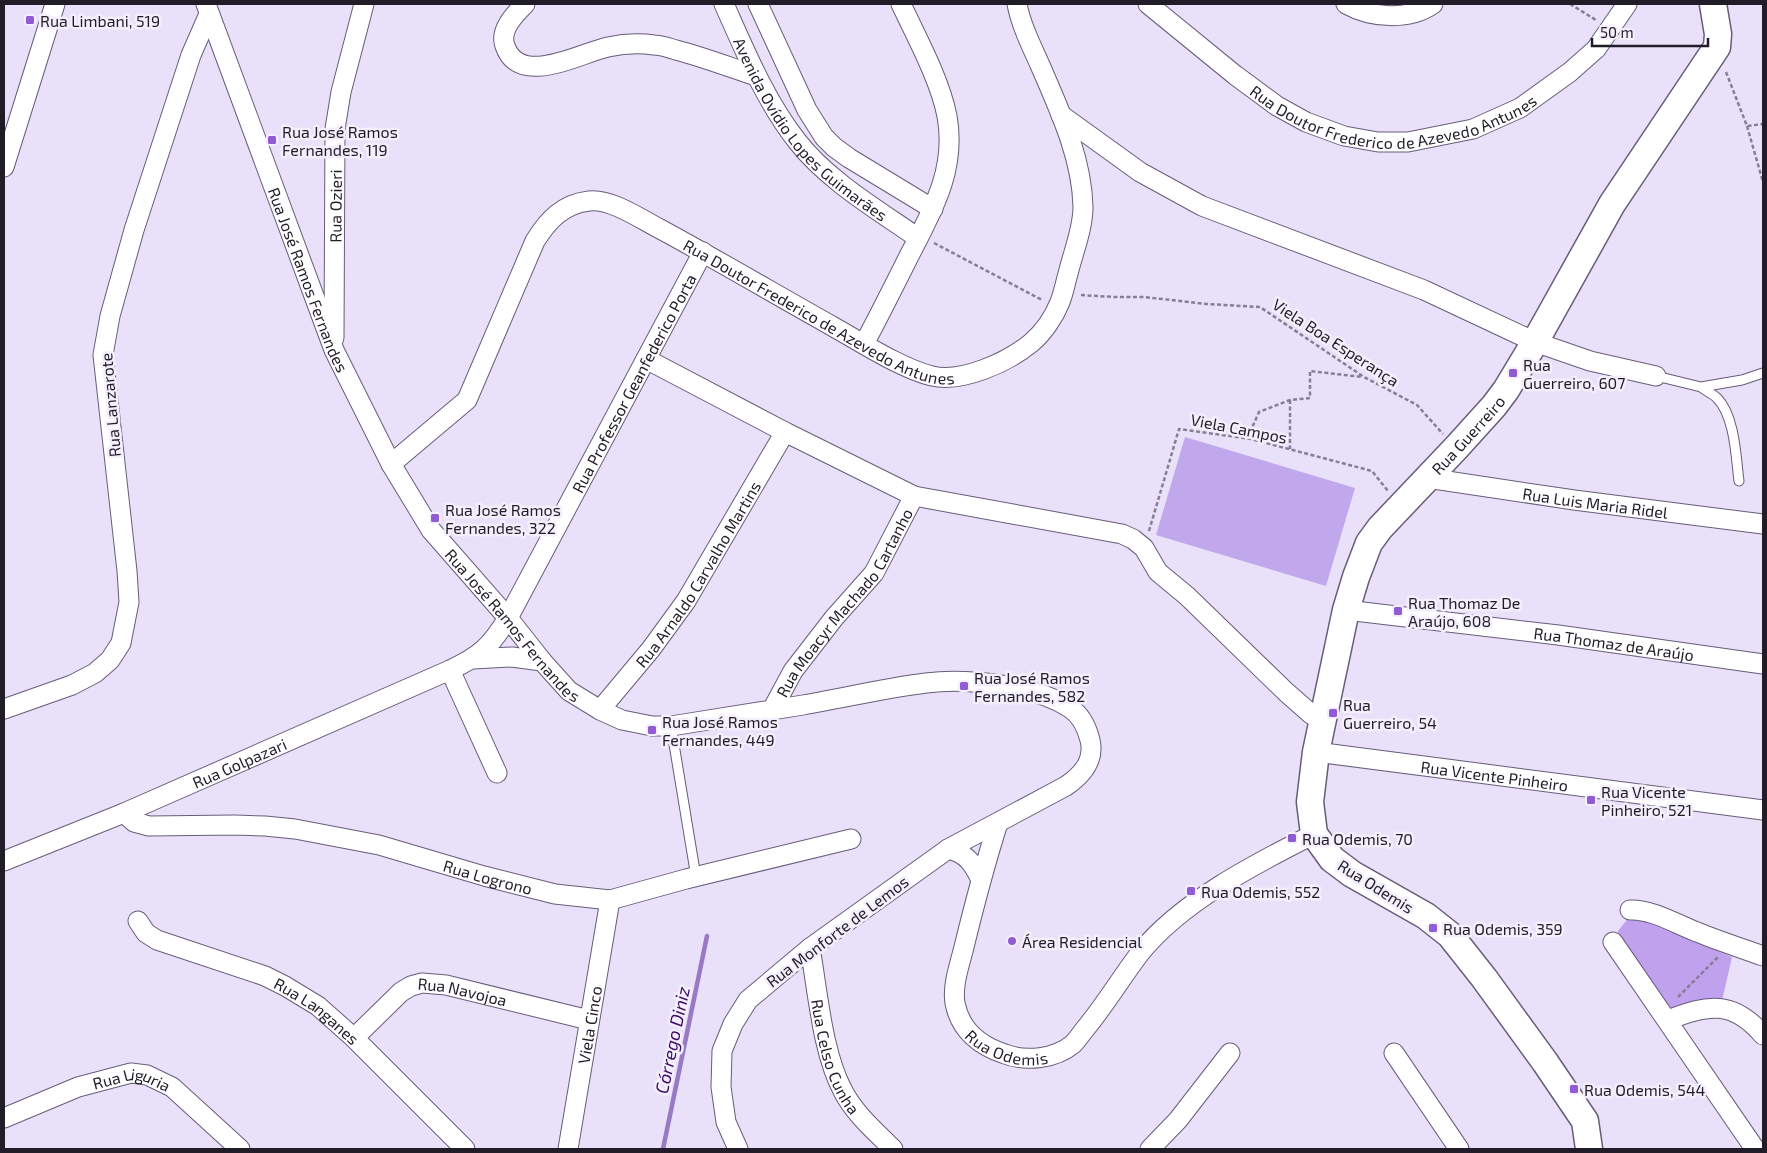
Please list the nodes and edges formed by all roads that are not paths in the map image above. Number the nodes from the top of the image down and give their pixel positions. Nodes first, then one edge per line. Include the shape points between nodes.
1 (55, 4) edge
2 (365, 4) edge
3 (525, 4) edge
4 (724, 4) edge
5 (758, 4) edge
6 (901, 4) edge
7 (1017, 4) edge
8 (1148, 4) edge
9 (1346, 4) edge
10 (1433, 4) edge
11 (1627, 4) edge
12 (1713, 4) edge
13 (208, 9) edge
14 (756, 76) junction
15 (1061, 114) junction
16 (4, 167) edge
17 (933, 209) junction
18 (919, 237) junction
19 (703, 252) junction
20 (1535, 342) junction
21 (864, 344) junction
22 (334, 350) junction
23 (646, 359) junction
24 (1763, 373) edge
25 (1656, 376) joint
26 (1701, 387) junction
27 (785, 432) junction
28 (391, 464) junction
29 (1427, 478) junction
30 (1739, 481) dead end
31 (914, 496) junction
32 (1763, 524) edge
33 (1346, 610) junction
34 (508, 618) junction
35 (473, 659) junction
36 (542, 661) junction
37 (1763, 664) edge
38 (450, 670) junction
39 (4, 709) edge
40 (600, 710) junction
41 (772, 710) junction
42 (1322, 721) junction
43 (672, 726) junction
44 (1316, 752) junction
45 (497, 773) dead end
46 (1066, 786) joint
47 (1763, 810) edge
48 (124, 813) junction
49 (998, 823) junction
50 (1314, 834) junction
51 (851, 839) dead end
52 (948, 848) junction
53 (4, 861) edge
54 (696, 877) junction
55 (981, 880) junction
56 (610, 900) junction
57 (1630, 910) dead end
58 (138, 921) dead end
59 (1614, 942) dead end
60 (810, 948) junction
61 (1763, 956) edge
62 (1665, 1016) junction
63 (589, 1020) junction
64 (1763, 1035) edge
65 (354, 1038) junction
66 (1230, 1053) dead end
67 (1394, 1053) dead end
68 (4, 1118) edge
69 (1585, 1121) junction
70 (232, 1147) edge
71 (465, 1149) edge
72 (568, 1149) edge
73 (738, 1149) edge
74 (893, 1149) edge
75 (1150, 1149) edge
76 (1460, 1149) edge
77 (1588, 1149) edge
78 (1604, 1149) edge
79 (1755, 1149) edge

1 - 16 street
2 - 22 street, Rua Ozieri via 340,92 335,128
3 - 14 street via 508,24 503,36 509,54 520,64 531,67 550,65 607,47 654,45
4 - 14 street, Avenida Ovídio Lopes Guimarães
5 - 17 street, Avenida Ovídio Lopes Guimarães via 807,110 824,137 849,158
6 - 17 street via 934,76 947,116 950,148 944,183
7 - 15 street, Rua Doutor Frederico de Azevedo Antunes via 1020,21
8 - 11 street, Rua Doutor Frederico de Azevedo Antunes via 1277,106 1306,122 1344,136 1378,142 1408,142 1473,129 1520,108 1596,50
9 - 10 street via 1382,16 1406,14
12 - 20 street, Rua Guerreiro via 1717,47 1612,204
13 - 22 street, Rua José Ramos Fernandes
13 - 39 street, Rua Lanzarote via 134,230 110,316 103,355 129,602 121,643 110,660 94,673 72,685
14 - 18 street, Avenida Ovídio Lopes Guimarães via 798,142 821,166
15 - 20 street via 1140,172 1202,206 1424,290
15 - 21 street, Rua Doutor Frederico de Azevedo Antunes via 1075,160 1083,208 1060,300 1037,338 993,366 945,377 931,376 906,366
17 - 18 street
18 - 21 street
19 - 21 street, Rua Doutor Frederico de Azevedo Antunes
19 - 23 street, Rua Professor Geanfederico Porta
19 - 28 street, Rua Doutor Frederico de Azevedo Antunes via 625,210 602,202 576,204 558,213 546,223 535,241 467,400
20 - 25 street via 1590,361
20 - 29 street, Rua Guerreiro via 1494,406
22 - 28 street, Rua José Ramos Fernandes
23 - 27 street
23 - 34 street, Rua Professor Geanfederico Porta
24 - 26 lane
25 - 26 lane
26 - 30 lane via 1718,399 1728,417 1734,435
27 - 31 street
27 - 40 street, Rua Arnaldo Carvalho Martins via 686,601 651,650
28 - 34 street, Rua José Ramos Fernandes via 431,530
29 - 32 street, Rua Luis Maria Ridel
29 - 33 street, Rua Guerreiro via 1369,543
31 - 41 street, Rua Moacyr Machado Cartanho via 874,573 793,671
31 - 42 street via 1122,534 1133,539 1144,548 1158,572 1286,692
33 - 37 street, Rua Thomaz de Araújo
33 - 42 street, Rua Guerreiro
34 - 35 street, Rua Golpazari via 492,642
34 - 36 street, Rua José Ramos Fernandes
35 - 36 street, Rua Golpazari via 512,657
35 - 38 street, Rua Golpazari
36 - 40 street, Rua José Ramos Fernandes via 569,691
38 - 45 street
38 - 48 street, Rua Golpazari
40 - 43 street, Rua José Ramos Fernandes via 639,724
41 - 43 street, Rua José Ramos Fernandes
41 - 46 street, Rua José Ramos Fernandes via 928,683 976,682 1016,688 1050,698 1072,709 1084,722 1091,751 1088,766
42 - 44 street, Rua Guerreiro
43 - 54 lane
44 - 47 street, Rua Vicente Pinheiro
44 - 50 street, Rua Guerreiro via 1310,802
46 - 49 street, Rua Monforte de Lemos
48 - 53 street, Rua Golpazari
48 - 56 street, Rua Logrono via 134,822 149,826 265,826 337,836 547,892
49 - 52 street, Rua Monforte de Lemos
49 - 55 street, Rua Odemis
50 - 55 street, Rua Odemis via 1268,857 1175,917 1141,952 1072,1044 1054,1054 1034,1059 1012,1057 989,1049 972,1037 960,1020 955,1002 956,982
50 - 69 street, Rua Odemis via 1332,859 1352,874 1426,916 1450,935 1540,1054
51 - 54 street, Rua Logrono
52 - 55 street via 965,856
52 - 60 street, Rua Monforte de Lemos
54 - 56 street, Rua Logrono
56 - 63 street, Viela Cinco
57 - 61 street via 1651,913
58 - 65 street, Rua Langanes via 146,933 157,940 239,966 285,986 318,1006
59 - 62 street
60 - 73 street, Rua Monforte de Lemos via 748,1000 722,1051 720,1086 726,1122
60 - 74 street, Rua Celso Cunha via 828,1053 843,1091 863,1119
62 - 64 street via 1716,1007 1742,1014
62 - 79 street
63 - 65 street, Rua Navojoa via 446,984 422,983 401,992
63 - 72 street, Viela Cinco
65 - 71 street, Rua Langanes
66 - 75 street via 1178,1120
67 - 76 street
68 - 70 street, Rua Liguria via 78,1087 131,1073 147,1075 172,1087
69 - 77 street
69 - 78 street, Rua Odemis

